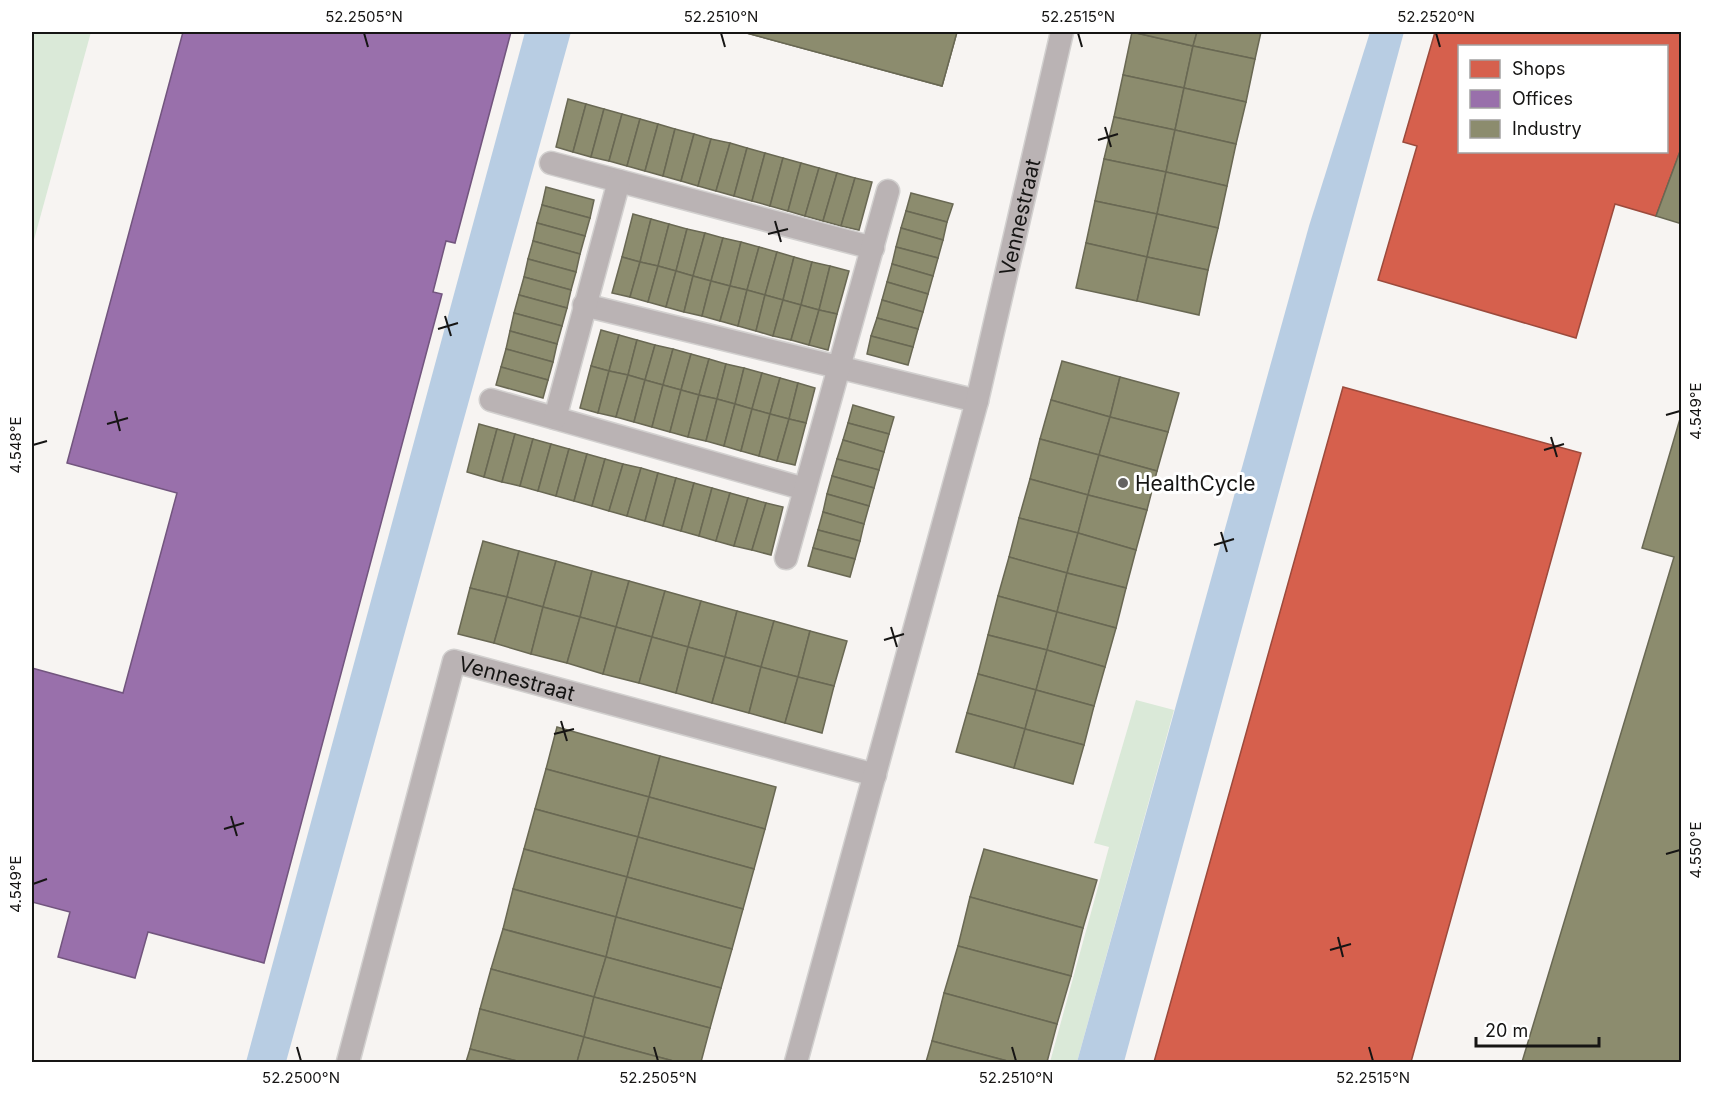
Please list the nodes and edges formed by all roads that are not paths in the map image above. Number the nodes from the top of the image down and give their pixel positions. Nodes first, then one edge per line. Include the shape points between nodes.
1 (1062, 32) edge
2 (551, 163) dead end
3 (619, 180) junction
4 (888, 190) dead end
5 (873, 248) junction
6 (585, 305) junction
7 (839, 367) junction
8 (491, 400) dead end
9 (977, 401) junction
10 (555, 418) junction
11 (805, 489) junction
12 (786, 558) dead end
13 (875, 775) junction
14 (348, 1062) edge
15 (796, 1062) edge

1 - 9 lane, Vennestraat
2 - 3 lane
3 - 5 lane
3 - 6 lane
4 - 5 lane
5 - 7 lane
6 - 7 lane
6 - 10 lane
7 - 9 lane
7 - 11 lane
8 - 10 lane
9 - 13 lane, Vennestraat
10 - 11 lane
11 - 12 lane
13 - 14 lane, Vennestraat via 454,661
13 - 15 lane, Vennestraat

